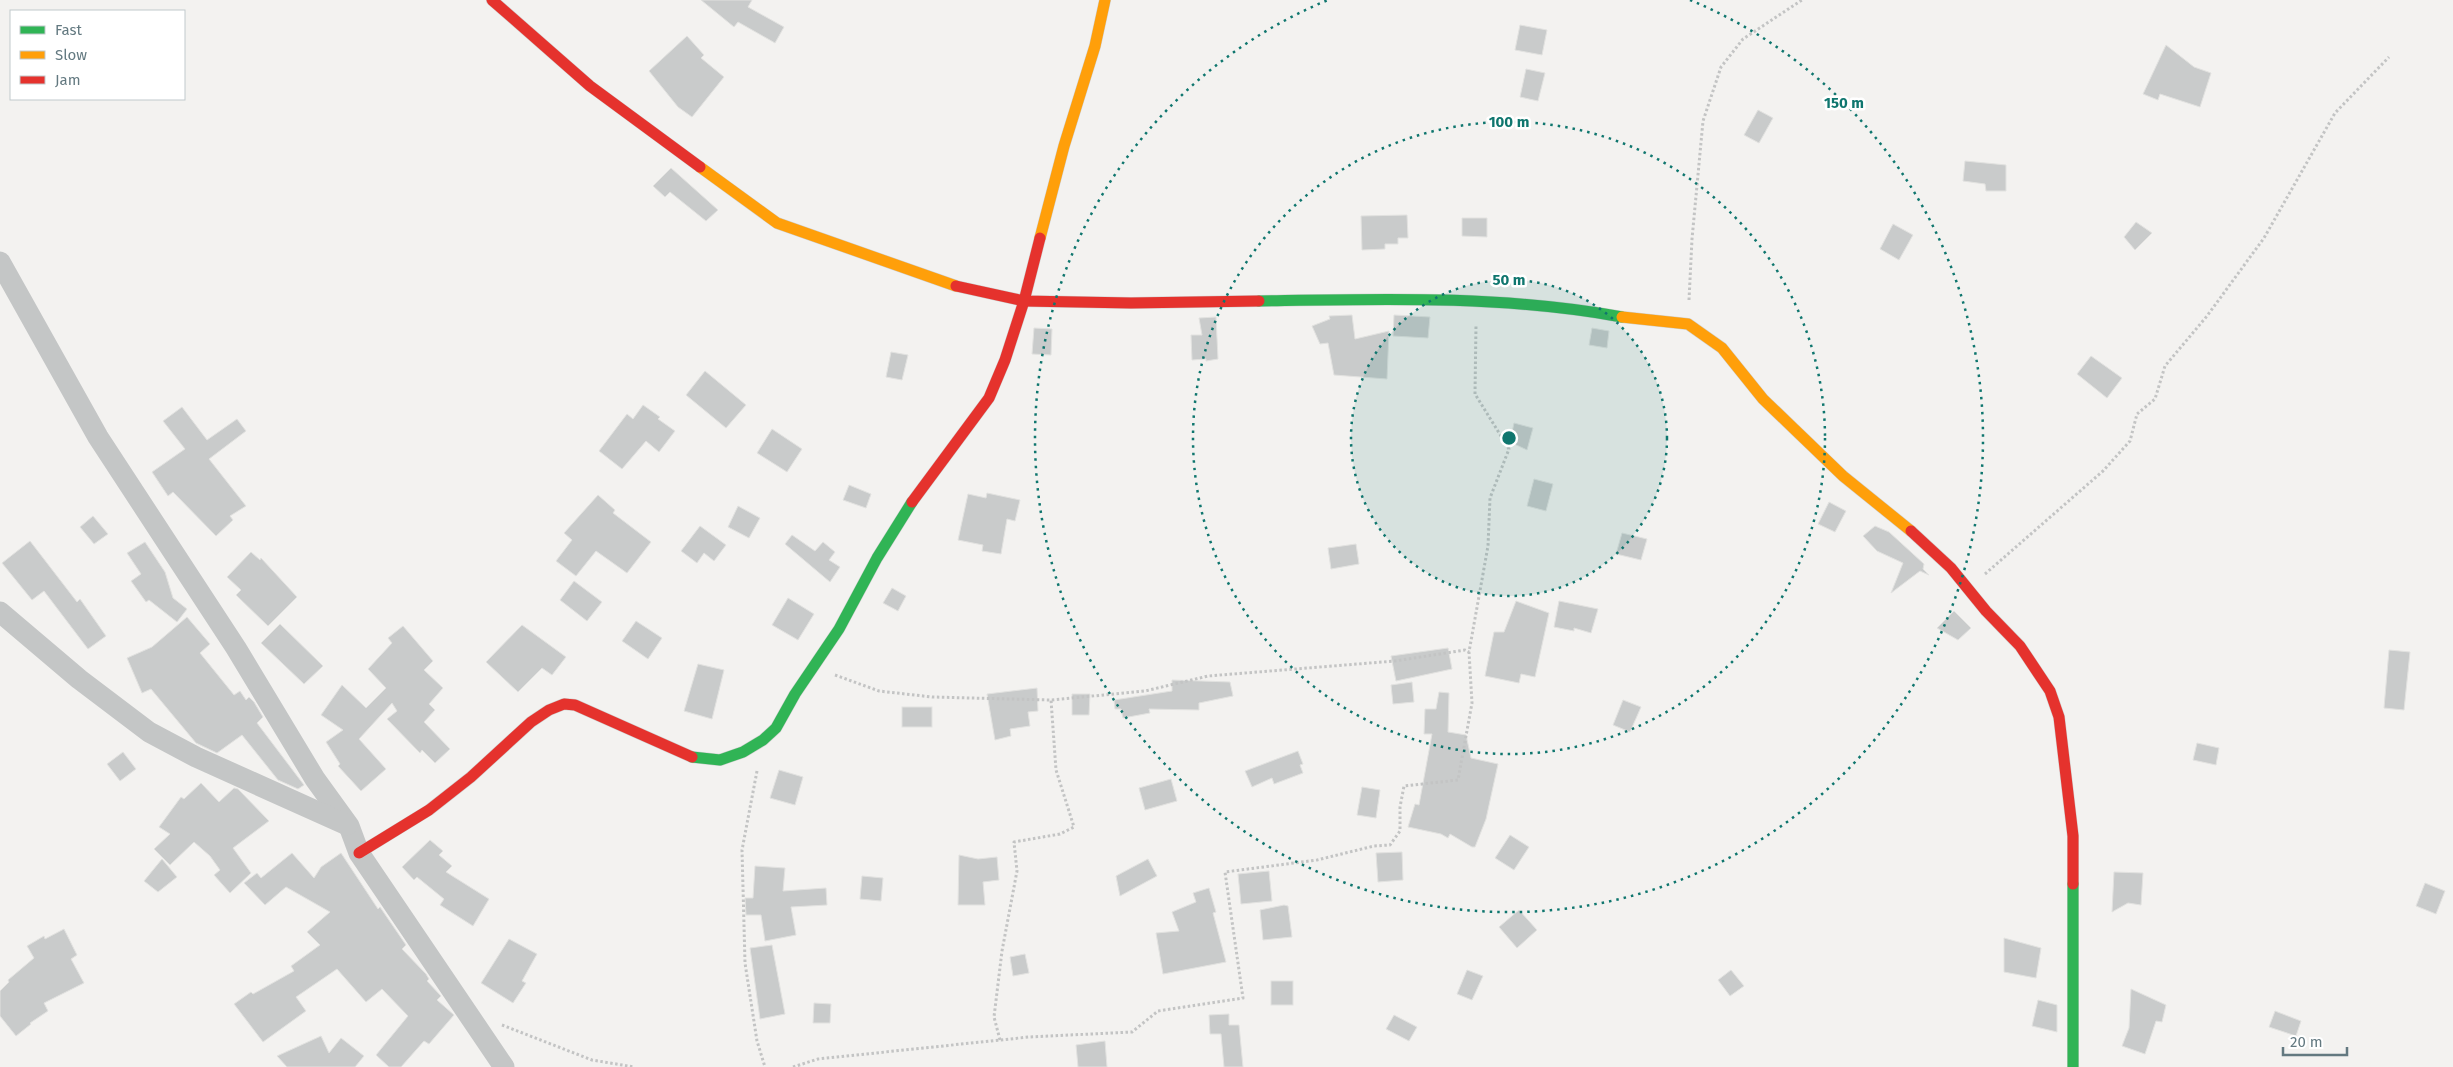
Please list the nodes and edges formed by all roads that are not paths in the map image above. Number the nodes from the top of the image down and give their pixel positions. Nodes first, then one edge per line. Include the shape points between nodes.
1 (492, 0) edge
2 (1105, 0) edge
3 (0, 262) edge
4 (1024, 301) junction
5 (0, 612) edge
6 (349, 826) junction
7 (359, 853) junction
8 (504, 1067) edge
9 (2073, 1067) edge

1 - 4 street via 590,86 777,223 967,290
2 - 4 street
3 - 6 street via 98,437 236,648 315,778
4 - 7 street via 989,398 914,499 877,558 839,629 776,728 763,740 720,760 690,757 589,710 564,704 532,722 433,810 392,837
4 - 9 street via 1131,303 1396,299 1506,302 1642,321 1688,324 1722,348 1763,399 1843,476 1899,520 1951,568 2020,646 2050,691 2059,717 2073,836
5 - 6 street via 149,732 196,757
6 - 7 street
7 - 8 street

